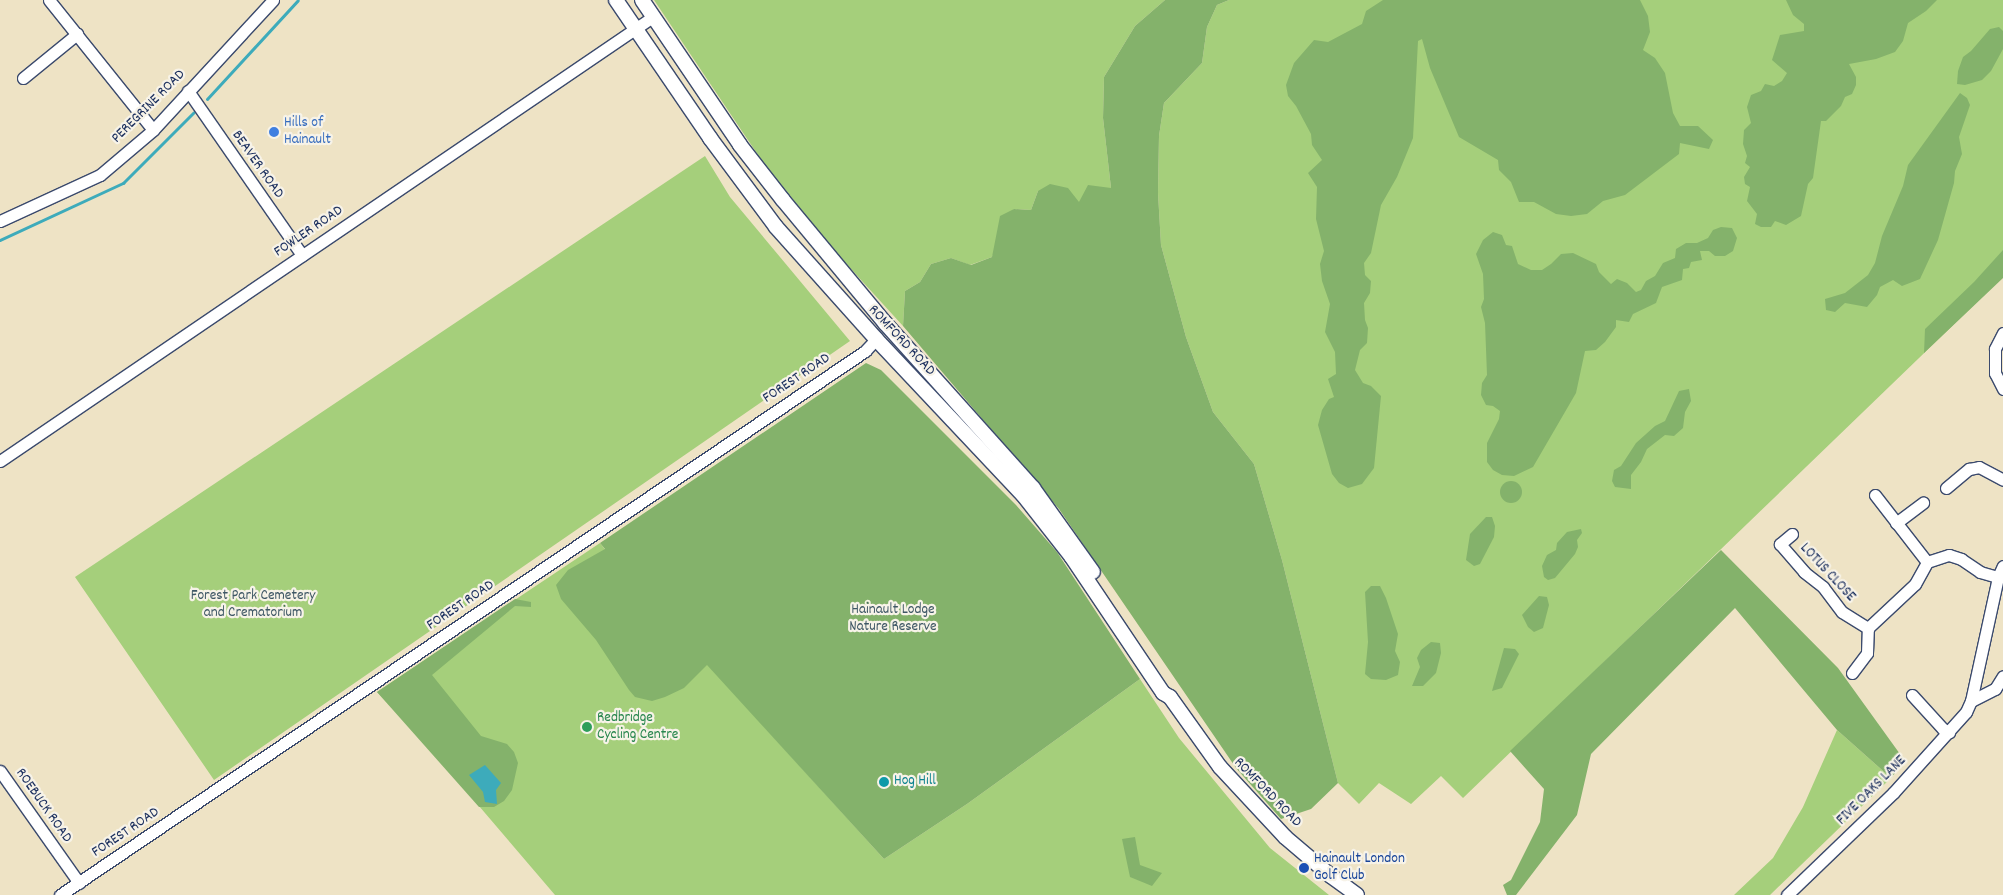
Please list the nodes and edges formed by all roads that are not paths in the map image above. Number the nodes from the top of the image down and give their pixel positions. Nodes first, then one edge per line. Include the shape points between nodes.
1 (49, 0) edge
2 (272, 0) edge
3 (616, 0) edge
4 (642, 0) edge
5 (654, 16) junction
6 (636, 29) junction
7 (77, 34) junction
8 (23, 78) dead end
9 (188, 91) junction
10 (153, 130) junction
11 (0, 221) edge
12 (302, 255) junction
13 (2003, 333) edge
14 (876, 339) junction
15 (2003, 389) edge
16 (0, 461) edge
17 (2003, 480) edge
18 (1946, 488) dead end
19 (1875, 494) dead end
20 (1923, 503) dead end
21 (1896, 523) junction
22 (1792, 534) dead end
23 (1927, 562) junction
24 (2001, 571) edge
25 (1868, 628) junction
26 (1852, 673) dead end
27 (2003, 676) edge
28 (1912, 694) dead end
29 (1170, 697) junction
30 (1971, 701) junction
31 (1949, 732) junction
32 (0, 771) edge
33 (79, 883) junction
34 (60, 895) edge
35 (1357, 895) edge
36 (1787, 895) edge

1 - 7 street
2 - 9 street, PEREGRINE ROAD
3 - 6 main road, ROMFORD ROAD
4 - 5 main road, ROMFORD ROAD
5 - 6 street, FOWLER ROAD
5 - 29 main road, ROMFORD ROAD via 740,146 783,200 885,322 1033,488 1079,549 1171,691
6 - 12 street, FOWLER ROAD
6 - 14 main road, ROMFORD ROAD via 710,138 776,227
7 - 8 street
7 - 10 street
9 - 10 street, PEREGRINE ROAD
9 - 12 street, BEAVER ROAD
10 - 11 street, PEREGRINE ROAD via 100,175
12 - 16 street, FOWLER ROAD
13 - 15 street via 1995,350 1995,372
14 - 29 main road, ROMFORD ROAD via 1023,495 1071,556 1163,693
14 - 33 street, FOREST ROAD via 865,351
17 - 18 street via 1979,467 1969,469
19 - 21 street
20 - 21 street
21 - 23 street
22 - 25 street, LOTUS CLOSE via 1780,544 1804,572 1824,586 1842,612
23 - 24 street via 1949,555 1980,572
23 - 25 street via 1915,584
24 - 30 street, FIVE OAKS LANE
25 - 26 street via 1867,653
27 - 30 street via 1995,689
28 - 31 street
29 - 35 main road, ROMFORD ROAD via 1244,796 1285,837
30 - 31 street, FIVE OAKS LANE
31 - 36 street, FIVE OAKS LANE via 1893,793
32 - 33 street, ROEBUCK ROAD
33 - 34 street, FOREST ROAD

